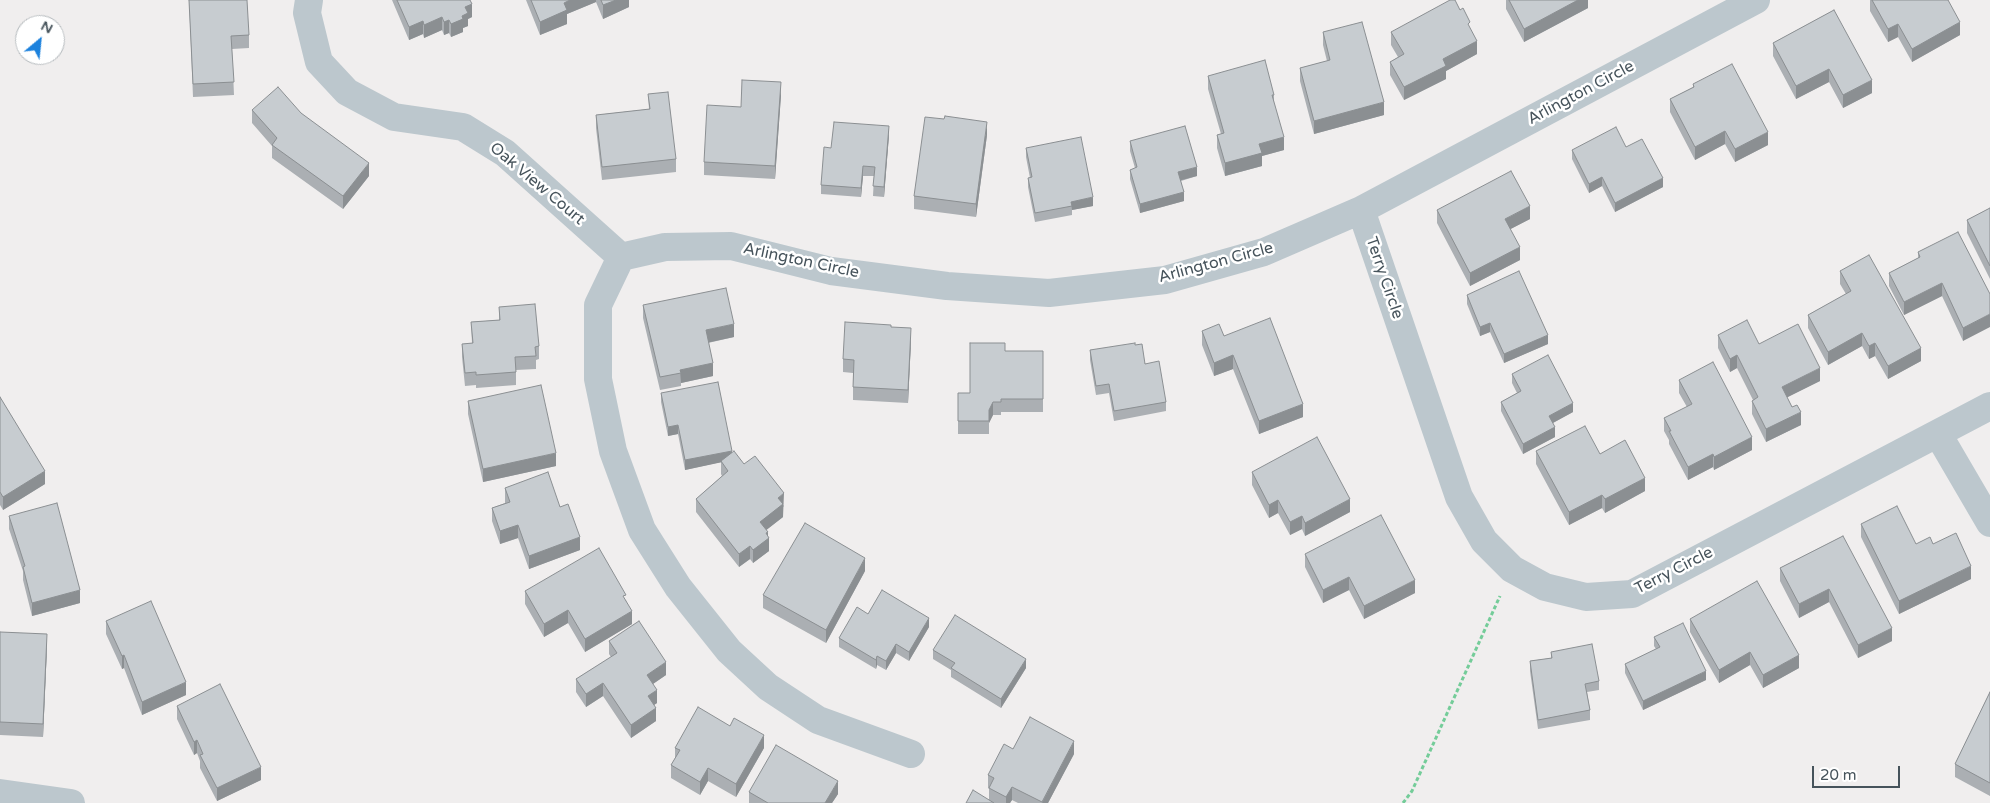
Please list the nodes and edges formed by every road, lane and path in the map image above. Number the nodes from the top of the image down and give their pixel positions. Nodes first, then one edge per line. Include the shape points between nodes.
1 (310, 0) edge
2 (1756, 0) edge
3 (1361, 210) junction
4 (621, 257) junction
5 (1990, 406) edge
6 (1938, 434) junction
7 (1990, 523) edge
8 (1512, 569) junction
9 (911, 754) dead end
10 (0, 793) edge
11 (70, 803) edge
12 (1403, 803) edge

1 - 4 street, Oak View Court via 307,13 320,62 347,92 394,117 463,127 505,153
2 - 3 street, Arlington Circle
3 - 4 street, Arlington Circle via 1264,252 1165,280 1049,293 947,286 831,271 731,246 665,247
3 - 8 street, Terry Circle via 1459,497 1484,541
4 - 9 street via 598,305 598,379 613,451 642,530 678,587 729,651 768,687 818,720
5 - 6 street, Terry Circle
6 - 7 street
6 - 8 street, Terry Circle via 1632,594 1586,597 1545,587
8 - 12 path via 1412,791
10 - 11 street

